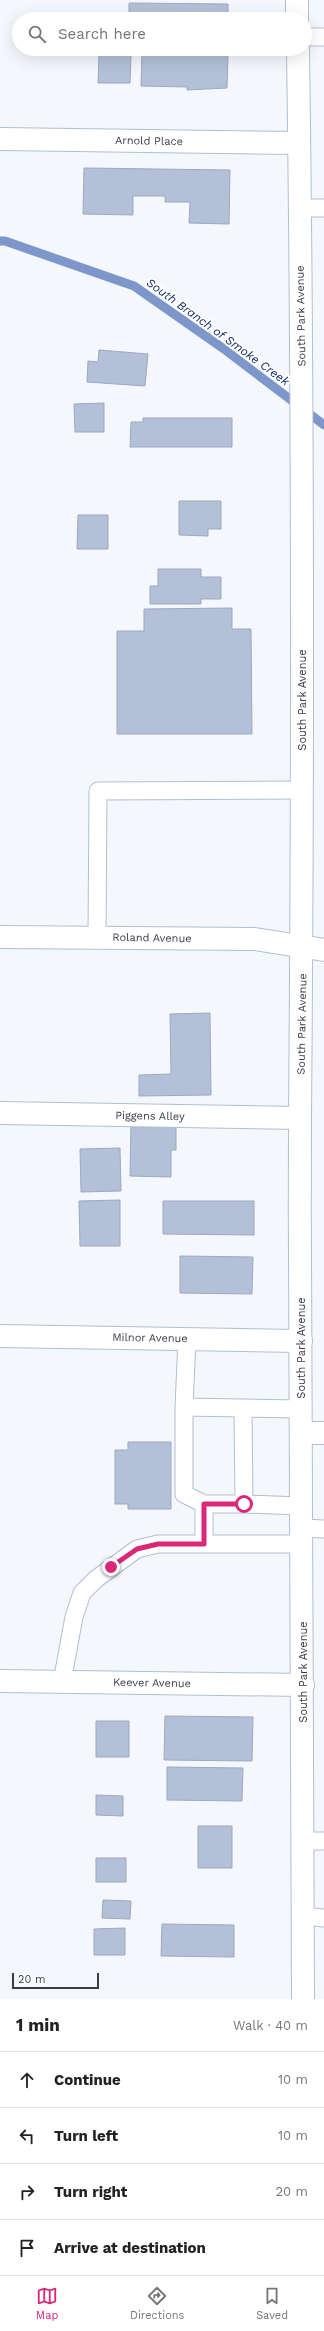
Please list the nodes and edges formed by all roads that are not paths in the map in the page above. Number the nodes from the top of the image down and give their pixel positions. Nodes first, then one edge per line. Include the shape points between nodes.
1 (297, 0) edge
2 (297, 12) edge
3 (312, 37) edge
4 (324, 37) edge
5 (298, 56) edge
6 (0, 139) edge
7 (299, 143) junction
8 (300, 208) junction
9 (324, 208) edge
10 (302, 790) junction
11 (0, 937) edge
12 (97, 938) junction
13 (302, 947) junction
14 (324, 950) edge
15 (0, 1113) edge
16 (300, 1118) junction
17 (0, 1336) edge
18 (186, 1339) junction
19 (301, 1341) junction
20 (184, 1407) junction
21 (243, 1408) junction
22 (301, 1409) junction
23 (302, 1433) junction
24 (324, 1433) edge
25 (204, 1504) junction
26 (244, 1504) junction
27 (302, 1506) junction
28 (324, 1529) edge
29 (302, 1536) junction
30 (204, 1544) junction
31 (0, 1681) edge
32 (62, 1682) junction
33 (303, 1685) junction
34 (314, 1841) edge
35 (314, 1917) edge
36 (303, 1999) edge

1 - 2 main road
3 - 4 lane
5 - 7 main road, South Park Avenue
6 - 7 main road, Arnold Place
7 - 8 main road, South Park Avenue
8 - 9 lane
8 - 10 main road, South Park Avenue
10 - 12 lane via 98,790
10 - 13 main road, South Park Avenue
11 - 12 main road, Roland Avenue
12 - 13 main road, Roland Avenue via 255,939
13 - 14 main road, Roland Avenue
13 - 16 main road, South Park Avenue
15 - 16 main road, Piggens Alley
16 - 19 main road, South Park Avenue
17 - 18 main road, Milnor Avenue
18 - 19 main road, Milnor Avenue
18 - 20 lane
19 - 22 main road, South Park Avenue
20 - 21 lane
20 - 25 lane via 184,1494
21 - 22 lane
21 - 26 lane
22 - 23 main road, South Park Avenue
23 - 24 main road
23 - 27 main road, South Park Avenue
25 - 26 lane
25 - 30 lane
26 - 27 lane
27 - 29 main road, South Park Avenue
28 - 29 lane
29 - 30 lane
29 - 33 main road, South Park Avenue
30 - 32 lane via 158,1544 137,1549 96,1579 82,1593 74,1617
31 - 32 main road, Keever Avenue
32 - 33 main road, Keever Avenue
33 - 34 main road, South Park Avenue
34 - 35 main road, South Park Avenue
35 - 36 main road, South Park Avenue

